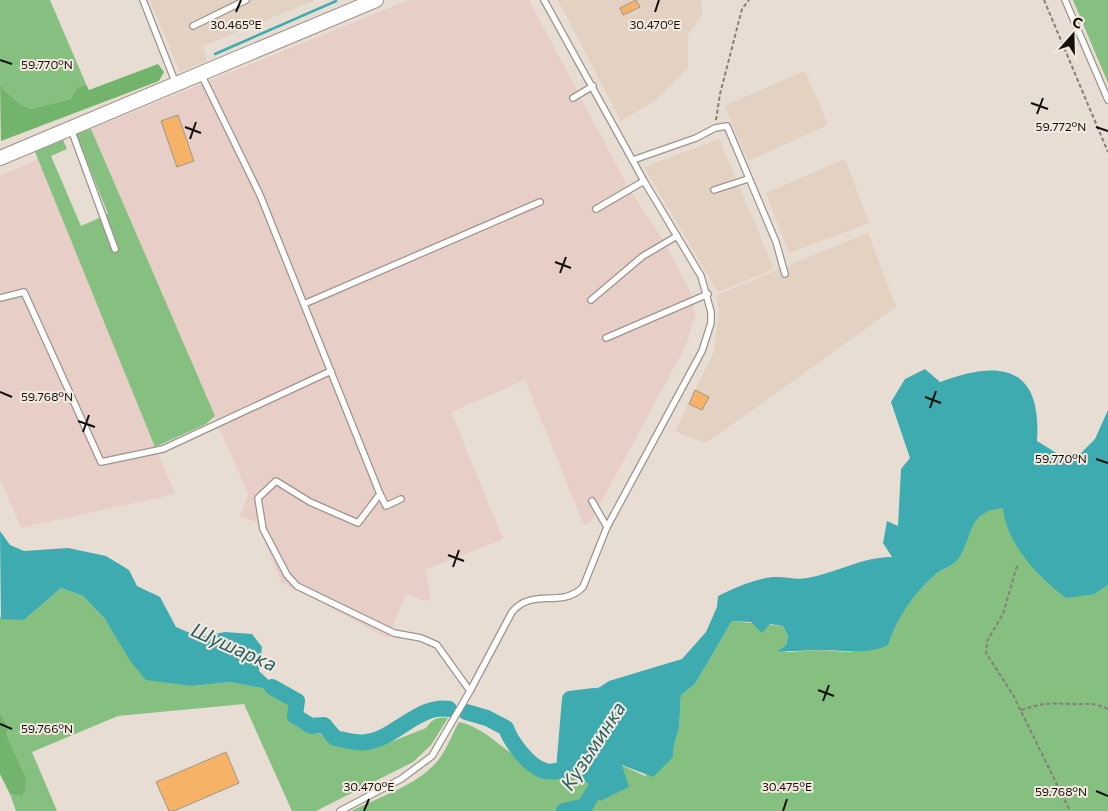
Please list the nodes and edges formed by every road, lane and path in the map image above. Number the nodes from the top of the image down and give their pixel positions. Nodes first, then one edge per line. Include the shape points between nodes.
1 (143, 0) edge
2 (246, 0) edge
3 (376, 0) edge
4 (544, 0) edge
5 (749, 0) edge
6 (1044, 0) edge
7 (1065, 0) edge
8 (358, 4) edge
9 (193, 26) dead end
10 (200, 74) junction
11 (176, 84) junction
12 (593, 86) junction
13 (573, 98) dead end
14 (1108, 100) edge
15 (71, 128) junction
16 (715, 128) junction
17 (1108, 152) edge
18 (1, 156) edge
19 (633, 160) junction
20 (748, 179) junction
21 (644, 181) junction
22 (714, 190) dead end
23 (540, 202) dead end
24 (596, 210) dead end
25 (677, 236) junction
26 (115, 250) dead end
27 (785, 274) dead end
28 (708, 294) junction
29 (0, 298) edge
30 (591, 300) dead end
31 (304, 304) junction
32 (606, 338) dead end
33 (331, 372) junction
34 (380, 494) junction
35 (401, 499) dead end
36 (592, 500) dead end
37 (607, 527) junction
38 (1017, 566) dead end
39 (470, 691) junction
40 (1108, 709) edge
41 (1021, 710) junction
42 (340, 811) edge
43 (1070, 811) edge

1 - 11 lane
2 - 9 lane
3 - 8 street
4 - 12 lane
5 - 16 path via 742,9 720,94
6 - 17 path
7 - 14 lane
8 - 10 street
10 - 11 street
10 - 31 lane via 260,195
11 - 15 street
12 - 13 lane
12 - 19 lane
15 - 18 street
15 - 26 lane
16 - 19 lane
16 - 20 lane via 727,126
19 - 21 lane
20 - 22 lane
20 - 27 lane via 776,242
21 - 24 lane
21 - 25 lane
23 - 31 lane
25 - 28 lane
25 - 30 lane via 643,256
28 - 32 lane
28 - 37 lane via 711,323 702,350
29 - 33 lane via 24,292 101,462 163,449
31 - 33 lane
33 - 34 lane
34 - 35 lane via 386,506
34 - 39 lane via 358,523 310,502 276,481 258,498 263,529 287,575 297,586 394,633 430,641 444,653
36 - 37 lane
37 - 39 lane via 583,588 564,598 536,598 519,603
38 - 41 path via 1003,614 995,624 986,653
39 - 42 lane via 432,756 401,780
40 - 41 path via 1092,702 1057,702
41 - 43 path

